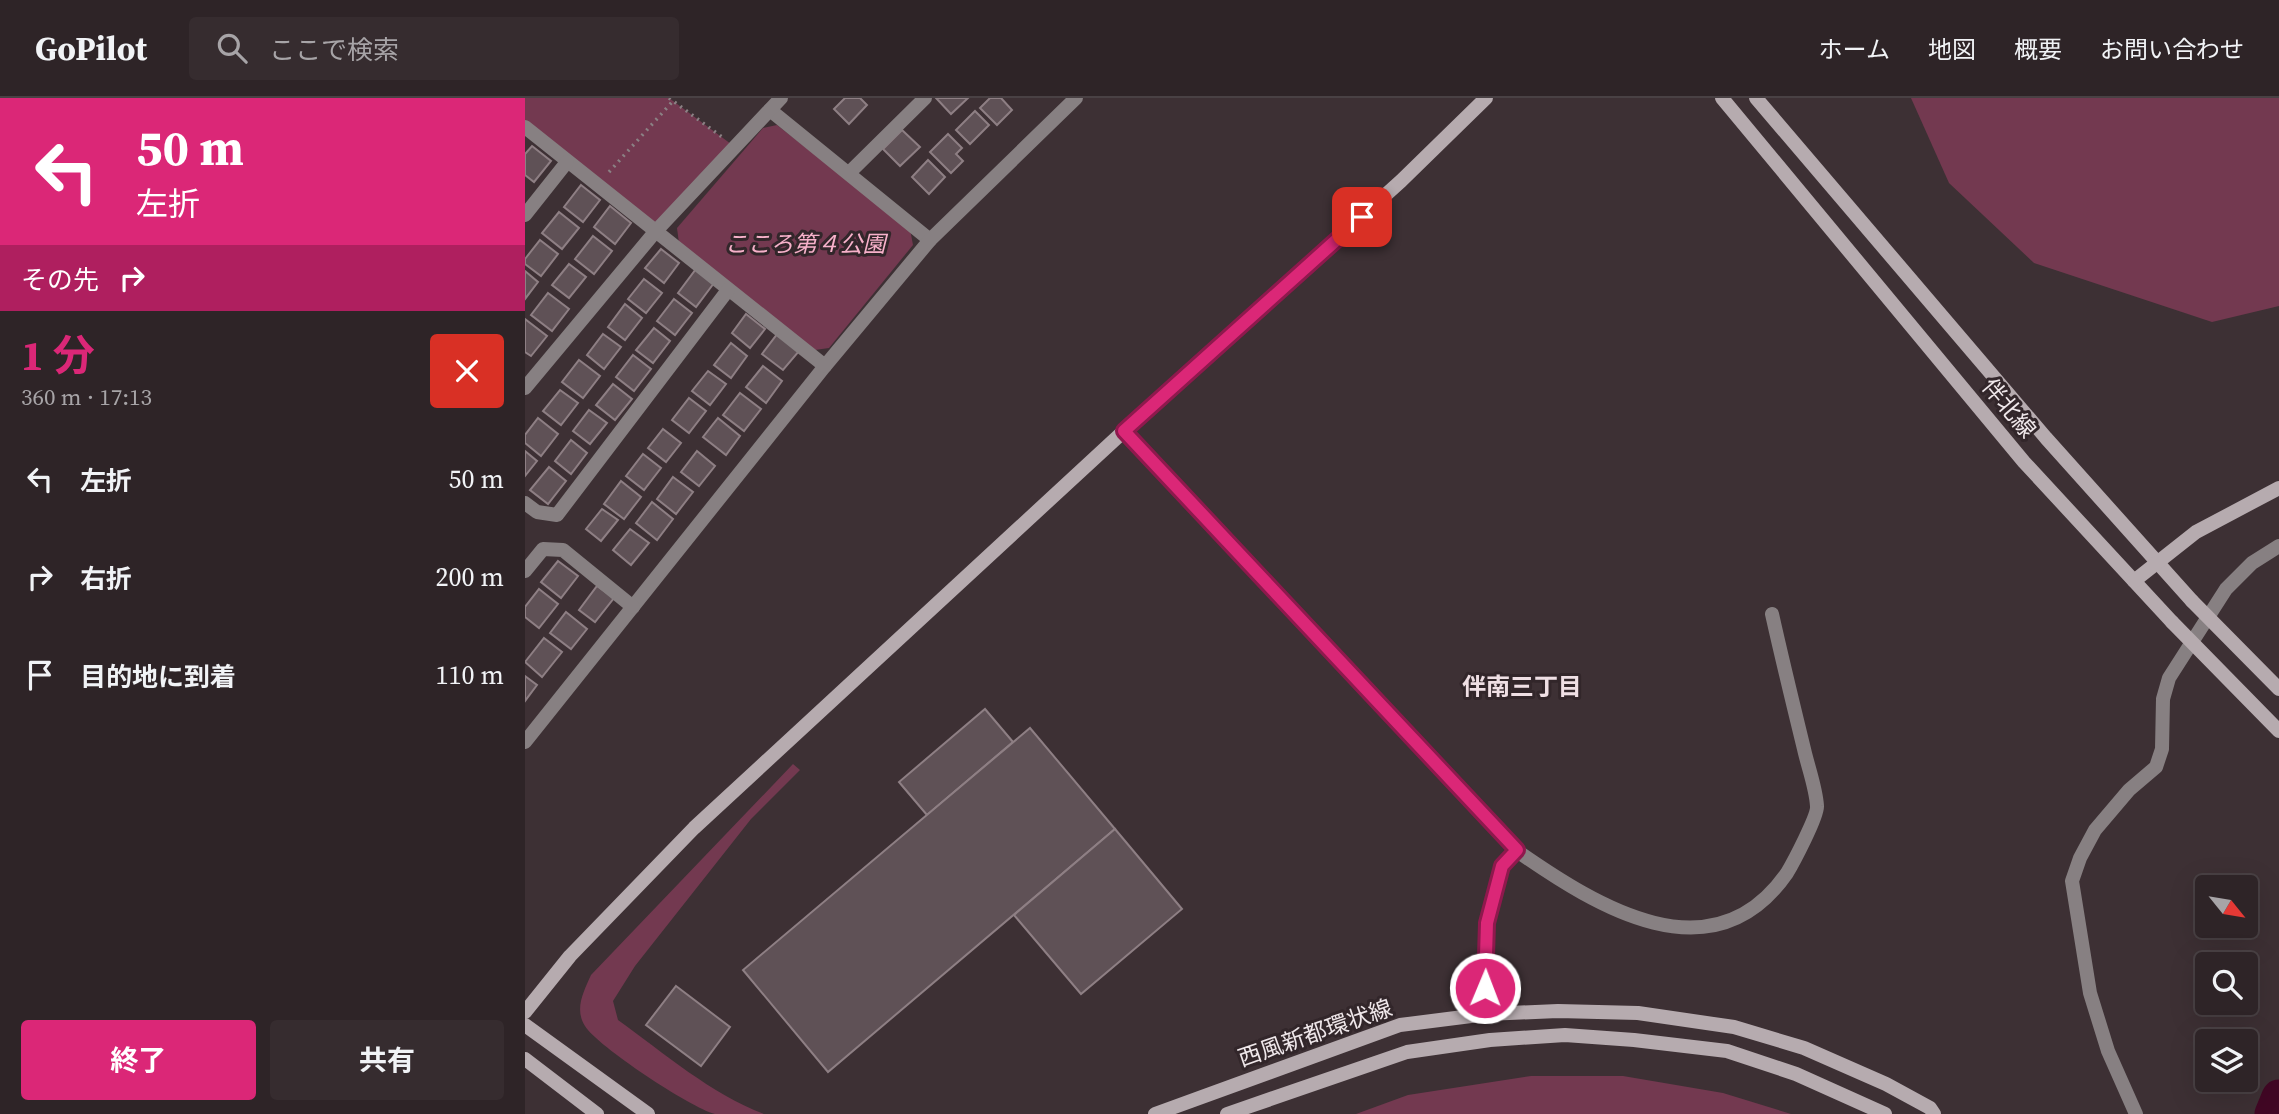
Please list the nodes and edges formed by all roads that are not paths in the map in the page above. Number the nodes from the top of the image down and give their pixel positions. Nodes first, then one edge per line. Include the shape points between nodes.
1 (781, 98) edge
2 (925, 98) edge
3 (1076, 98) edge
4 (1486, 98) edge
5 (1722, 98) edge
6 (1756, 98) edge
7 (770, 110) junction
8 (525, 127) edge
9 (567, 162) junction
10 (849, 173) junction
11 (525, 215) edge
12 (655, 232) junction
13 (930, 240) junction
14 (728, 290) junction
15 (825, 366) junction
16 (525, 388) edge
17 (1124, 431) junction
18 (2279, 488) edge
19 (525, 503) edge
20 (2279, 546) edge
21 (2157, 563) junction
22 (525, 571) edge
23 (2134, 581) junction
24 (633, 607) junction
25 (1772, 614) dead end
26 (2279, 689) edge
27 (2279, 731) edge
28 (525, 742) edge
29 (1517, 850) junction
30 (525, 1012) edge
31 (1487, 1014) junction
32 (525, 1025) edge
33 (525, 1059) edge
34 (597, 1114) edge
35 (648, 1114) edge
36 (1156, 1114) edge
37 (1227, 1114) edge
38 (1885, 1114) edge
39 (1934, 1114) edge
40 (2136, 1114) edge

1 - 7 street
2 - 10 street
3 - 13 street
4 - 17 street via 1401,181
5 - 23 street, 伴北線 via 2024,462
6 - 21 street, 伴北線
7 - 10 street
7 - 12 street
8 - 9 street
9 - 11 street
9 - 12 street
10 - 13 street
12 - 14 street
12 - 16 street
13 - 15 street
14 - 15 street
14 - 19 street via 557,515 537,512
15 - 24 street
17 - 29 street
17 - 30 street via 694,828 570,956
18 - 21 street via 2196,532
20 - 40 street via 2252,563 2226,589 2169,678 2163,699 2162,749 2155,767 2095,830 2072,881 2090,993 2108,1051
21 - 23 street
21 - 26 street, 伴北線, bridge
22 - 24 street via 543,548 563,550
23 - 27 street, 伴北線, bridge
24 - 28 street
25 - 29 street via 1818,808 1793,864 1773,894 1748,913 1716,925 1674,927 1620,913 1568,886
29 - 31 street via 1502,866 1487,923
31 - 36 street, 西風新都環状線 via 1400,1025
31 - 39 street, 西風新都環状線 via 1638,1013 1734,1027 1804,1048 1886,1084
32 - 35 street
33 - 34 street
37 - 38 street, 西風新都環状線 via 1407,1052 1565,1035 1727,1051 1796,1074

